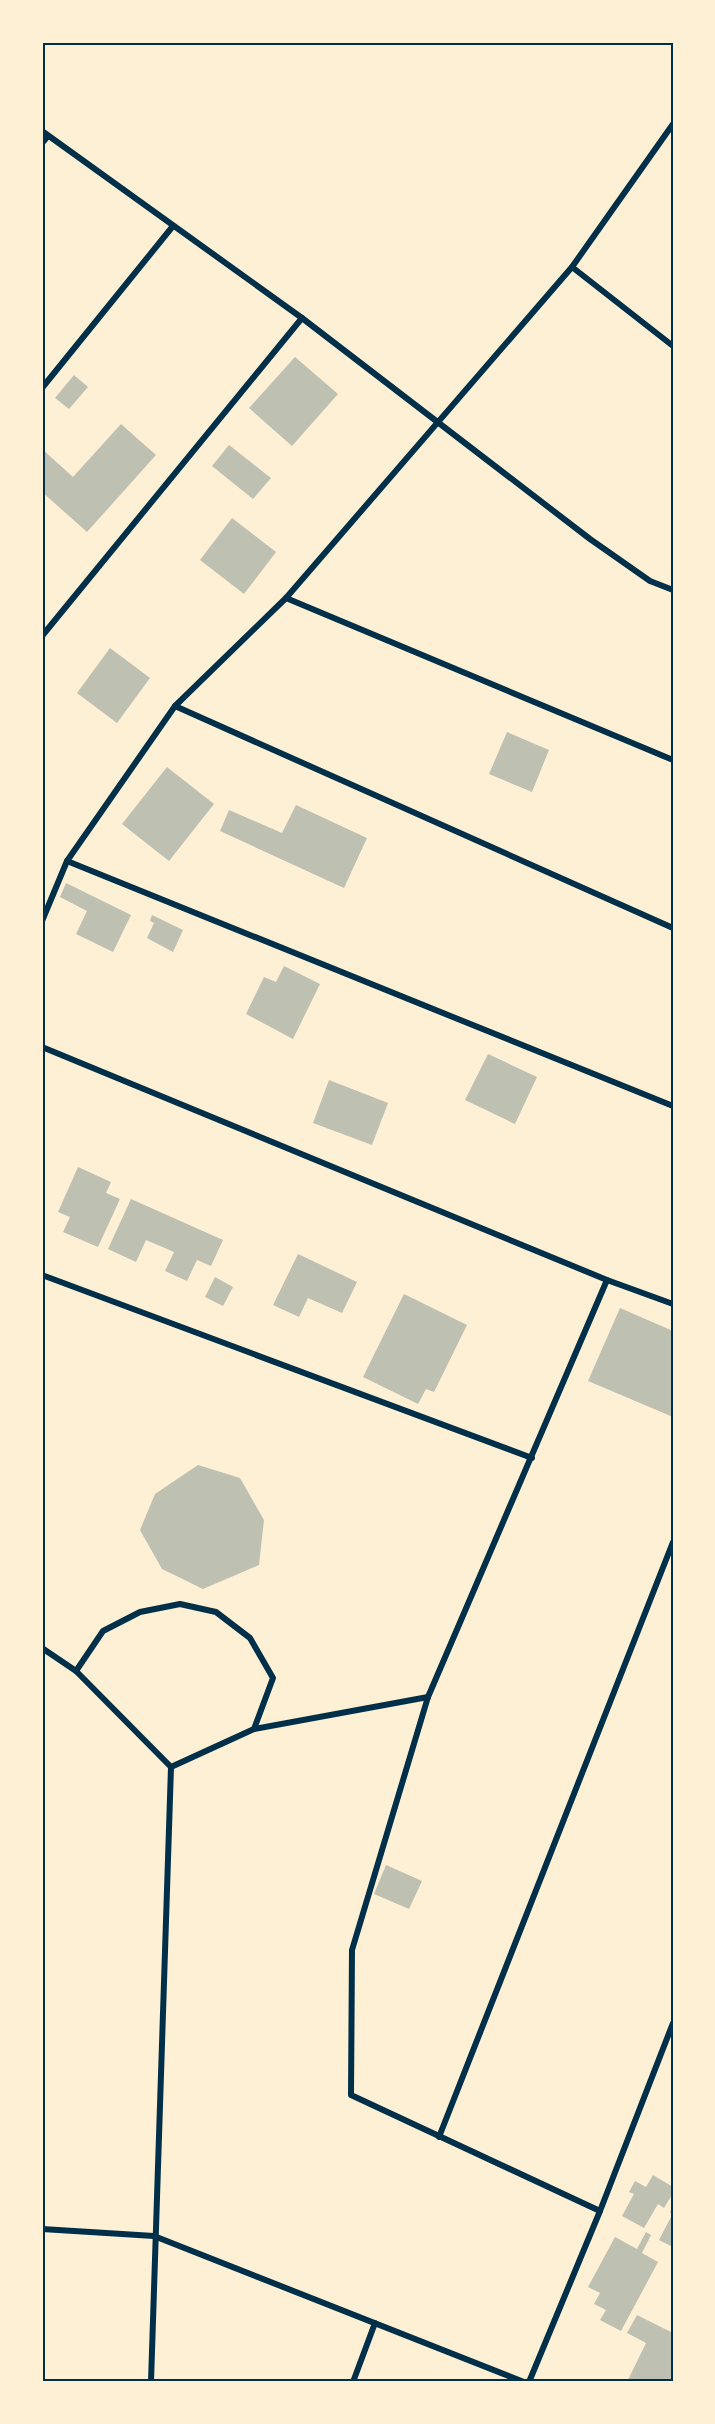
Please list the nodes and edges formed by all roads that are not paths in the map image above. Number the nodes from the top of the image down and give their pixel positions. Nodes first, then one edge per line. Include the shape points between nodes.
1 (673, 124) edge
2 (42, 131) edge
3 (48, 136) junction
4 (42, 143) edge
5 (173, 226) junction
6 (572, 267) junction
7 (302, 318) junction
8 (673, 346) edge
9 (42, 388) edge
10 (436, 423) junction
11 (673, 590) edge
12 (286, 598) junction
13 (42, 636) edge
14 (175, 706) junction
15 (673, 760) edge
16 (67, 861) junction
17 (42, 921) edge
18 (673, 928) edge
19 (42, 1047) edge
20 (673, 1106) edge
21 (42, 1275) edge
22 (607, 1280) junction
23 (673, 1304) edge
24 (532, 1458) junction
25 (673, 1542) edge
26 (42, 1648) edge
27 (76, 1671) junction
28 (428, 1697) junction
29 (254, 1729) junction
30 (171, 1767) junction
31 (673, 2023) edge
32 (439, 2137) junction
33 (600, 2211) junction
34 (42, 2229) edge
35 (154, 2236) junction
36 (375, 2323) junction
37 (151, 2382) edge
38 (353, 2382) edge
39 (524, 2382) edge
40 (529, 2382) edge

1 - 6 street
2 - 3 street
3 - 4 street
3 - 5 street
5 - 7 street
5 - 9 street
6 - 8 street
6 - 10 street
7 - 10 street
7 - 13 street
10 - 11 street via 590,539 650,581
10 - 12 street
12 - 14 street
12 - 15 street
14 - 16 street
14 - 18 street
16 - 17 street
16 - 20 street
19 - 22 street
21 - 24 street
22 - 23 street
22 - 24 street
24 - 28 street
25 - 32 street
26 - 27 street
27 - 29 street via 103,1631 140,1612 180,1604 216,1612 250,1638 273,1678
27 - 30 street
28 - 29 street
28 - 32 street via 352,1950 351,2095
29 - 30 street
30 - 35 street
31 - 33 street
32 - 33 street
33 - 40 street
34 - 35 street
35 - 36 street
35 - 37 street
36 - 38 street
36 - 39 street

